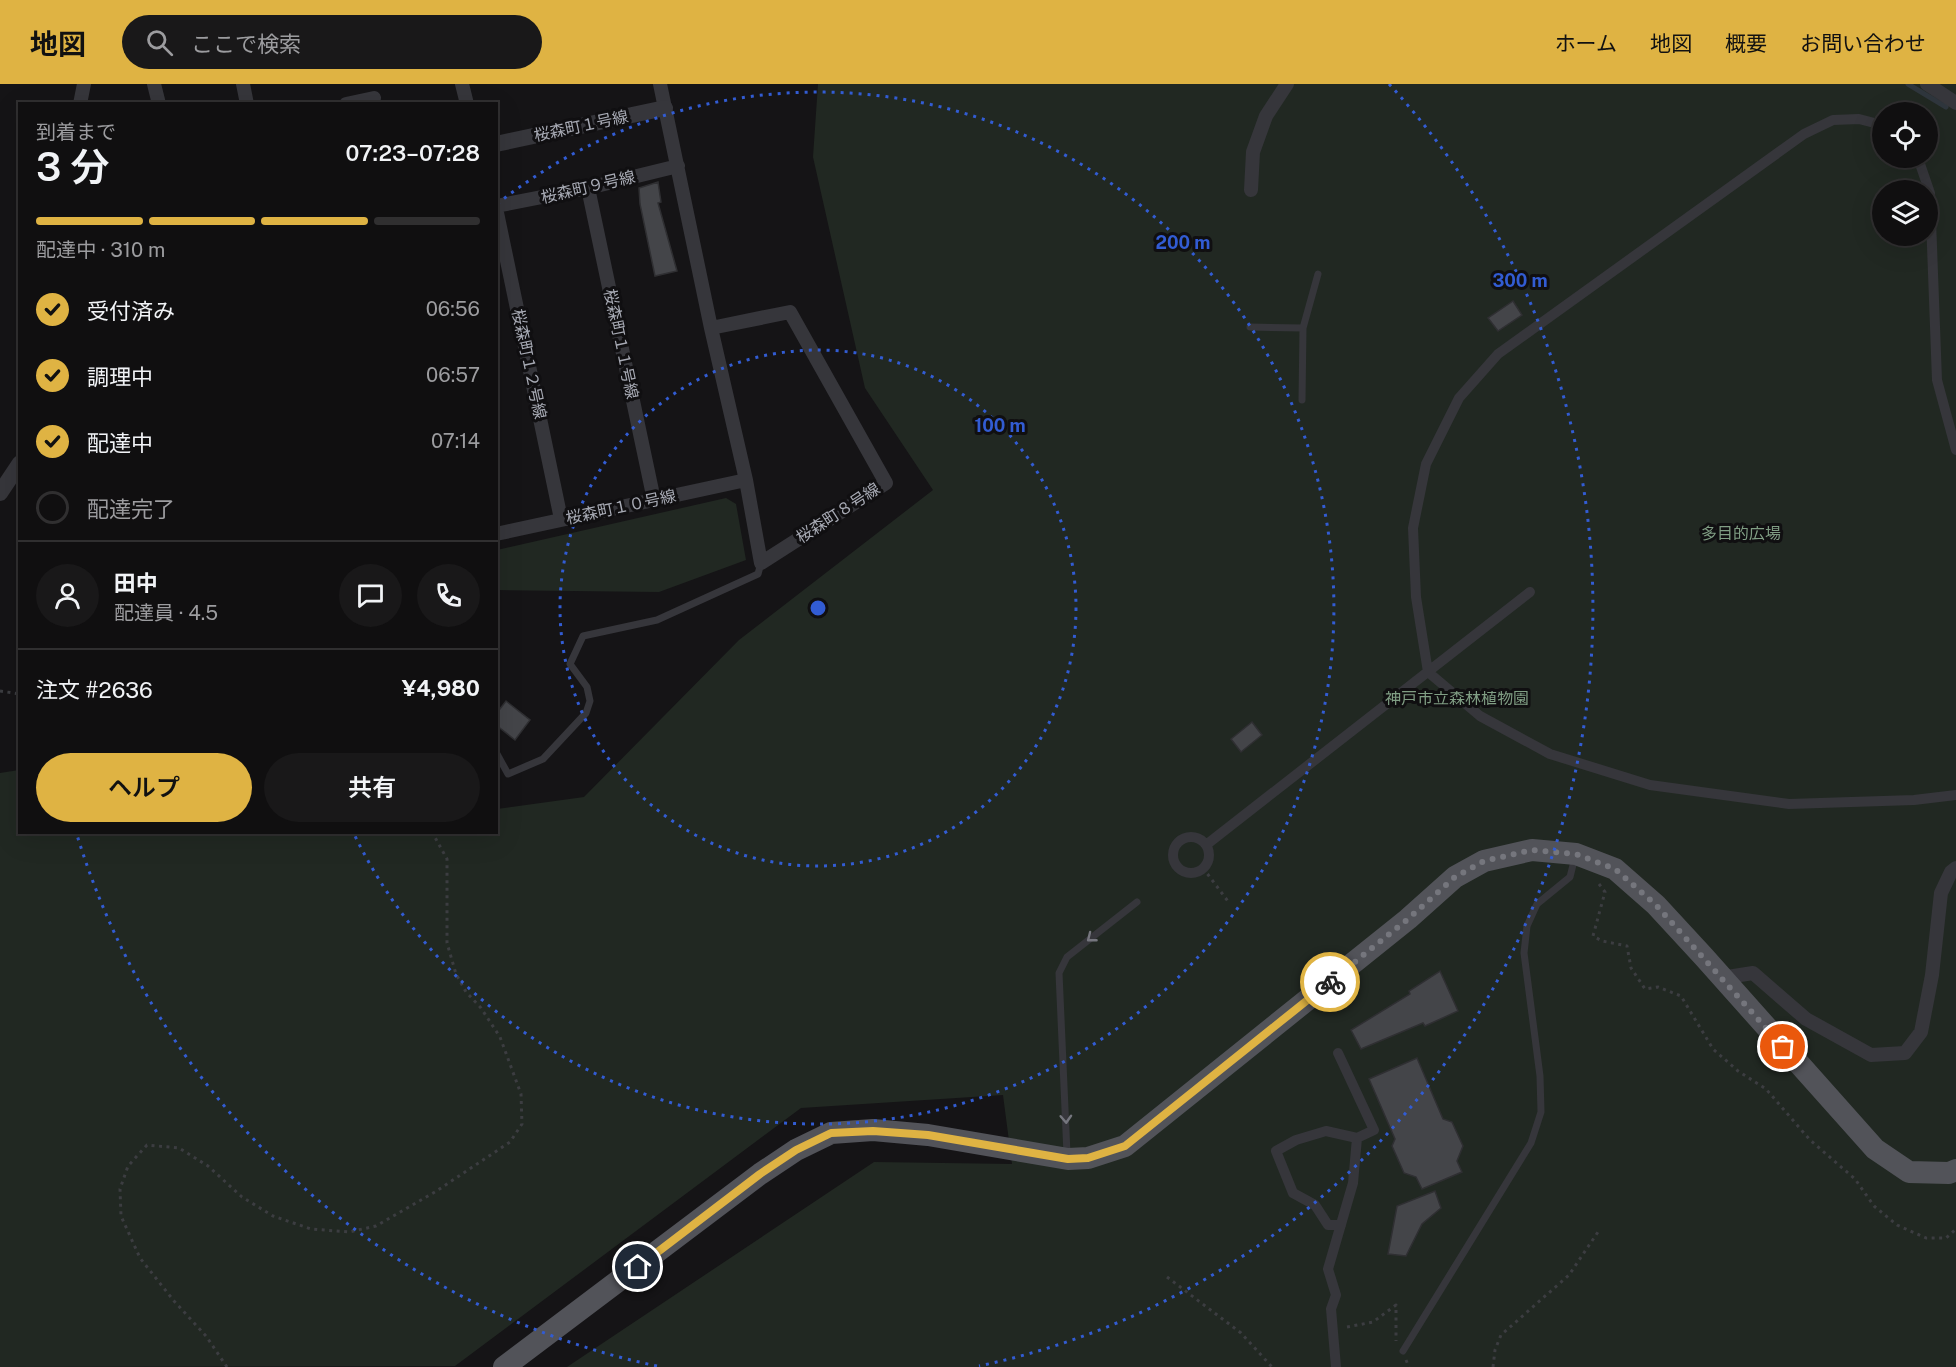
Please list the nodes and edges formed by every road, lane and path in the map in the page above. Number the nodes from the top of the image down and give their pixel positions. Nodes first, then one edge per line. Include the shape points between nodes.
1 (84, 84) edge
2 (154, 84) edge
3 (243, 84) edge
4 (462, 84) edge
5 (660, 84) edge
6 (1287, 84) edge
7 (1927, 84) edge
8 (374, 95) edge
9 (80, 102) edge
10 (158, 102) edge
11 (247, 102) edge
12 (352, 102) edge
13 (466, 102) edge
14 (1956, 103) edge
15 (666, 108) junction
16 (1872, 122) edge
17 (498, 144) edge
18 (678, 166) junction
19 (1921, 168) edge
20 (588, 188) junction
21 (1251, 190) dead end
22 (498, 207) edge
23 (498, 217) edge
24 (1318, 274) dead end
25 (1250, 327) dead end
26 (711, 328) junction
27 (1303, 328) junction
28 (1302, 400) dead end
29 (1956, 450) edge
30 (18, 466) edge
31 (746, 480) junction
32 (0, 493) edge
33 (654, 500) junction
34 (561, 519) junction
35 (498, 534) edge
36 (760, 563) junction
37 (1530, 592) dead end
38 (1428, 672) junction
39 (0, 691) edge
40 (18, 694) edge
41 (498, 756) edge
42 (1956, 795) edge
43 (433, 834) edge
44 (1206, 845) junction
45 (1576, 854) junction
46 (1203, 868) junction
47 (1956, 868) edge
48 (1598, 883) dead end
49 (1137, 902) dead end
50 (1230, 904) dead end
51 (1721, 978) junction
52 (1338, 1053) dead end
53 (1357, 1138) junction
54 (1068, 1159) junction
55 (1956, 1170) edge
56 (1341, 1225) junction
57 (1956, 1229) edge
58 (1598, 1232) dead end
59 (1167, 1277) dead end
60 (1333, 1330) junction
61 (1403, 1351) junction
62 (227, 1367) edge
63 (504, 1367) edge
64 (1272, 1367) edge
65 (1336, 1367) edge
66 (1409, 1367) edge
67 (1493, 1367) edge

1 - 9 street
2 - 10 street
3 - 11 street
4 - 13 street
5 - 15 street
6 - 21 street via 1266,116 1254,152
7 - 14 street
8 - 12 street
15 - 17 street, 桜森町１号線
15 - 18 street
16 - 38 street via 1833,120 1804,134 1498,354 1459,398 1426,464 1413,528 1416,597
18 - 20 street, 桜森町９号線
18 - 26 street
19 - 29 street via 1930,193 1937,380
20 - 22 street, 桜森町９号線
20 - 33 street, 桜森町１１号線
23 - 34 street, 桜森町１２号線
24 - 27 lane
25 - 27 lane
26 - 31 street
26 - 36 street, 桜森町８号線 via 790,312 886,483
27 - 28 lane
30 - 32 street
31 - 33 street, 桜森町１０号線
31 - 36 street
33 - 34 street, 桜森町１０号線
34 - 35 street, 桜森町１０号線
36 - 41 lane via 758,574 657,620 583,636 570,664 586,687 590,701 586,713 543,759 508,774
37 - 38 street
38 - 42 street via 1480,716 1550,754 1650,785 1789,804
38 - 44 street
39 - 40 path
43 - 62 path via 447,859 447,943 456,974 500,1037 521,1094 522,1124 510,1142 435,1192 376,1226 349,1232 311,1229 273,1216 179,1148 147,1145 128,1166 120,1189 121,1216 140,1258
44 - 46 street via 1209,858
44 - 46 street via 1198,838 1187,837 1177,842 1173,852 1174,863 1182,871 1193,873
45 - 51 main road via 1615,869 1656,905
45 - 54 main road via 1532,850 1484,861 1455,877 1125,1146 1088,1158
45 - 61 lane via 1570,877 1537,904 1527,926 1524,953 1541,1112 1531,1143
46 - 50 path
47 - 51 street via 1941,893 1921,1032 1905,1053 1871,1055 1806,1019 1753,973
48 - 57 path via 1605,892 1593,936 1627,946 1631,968 1645,989 1658,987 1681,996 1713,1049 1766,1089 1810,1140 1856,1179 1874,1206 1897,1225 1926,1238 1946,1238
49 -> 54 lane via 1067,957 1059,973
51 - 55 main road via 1875,1149 1909,1172
52 - 53 street via 1374,1131
53 - 56 street via 1353,1183
53 - 56 street via 1326,1131 1276,1151 1293,1194 1315,1205 1328,1225
54 - 63 main road via 928,1135 831,1133 760,1174
56 - 60 street via 1328,1269 1336,1295 1331,1309
58 - 67 path via 1569,1275 1502,1335
59 - 64 path via 1241,1333
60 - 61 path via 1373,1322 1396,1305 1395,1339
60 - 65 street
61 - 66 path

